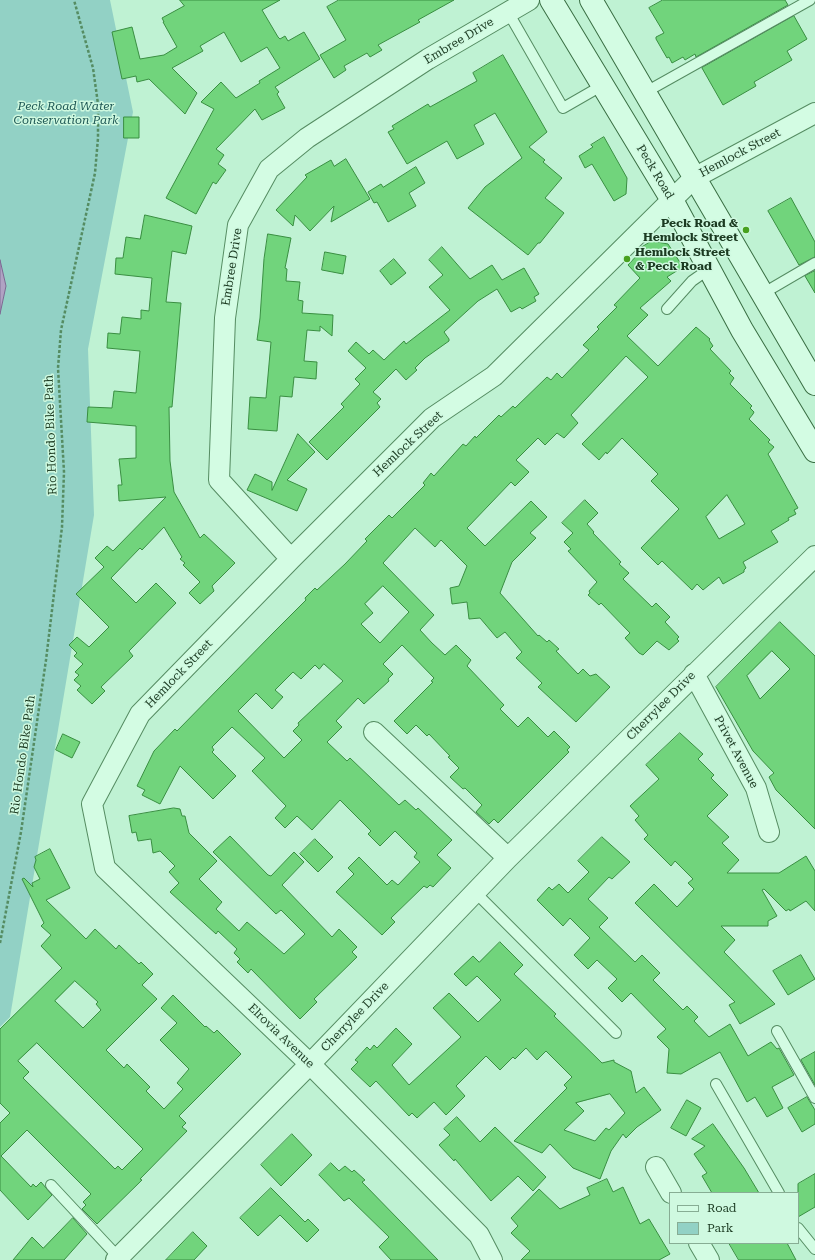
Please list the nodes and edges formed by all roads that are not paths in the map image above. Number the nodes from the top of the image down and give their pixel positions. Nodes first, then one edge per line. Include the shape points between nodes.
1 (529, 0) edge
2 (551, 0) edge
3 (810, 0) edge
4 (595, 2) edge
5 (508, 12) junction
6 (603, 85) junction
7 (644, 93) junction
8 (815, 112) edge
9 (694, 178) junction
10 (672, 200) junction
11 (815, 263) edge
12 (709, 269) junction
13 (762, 294) junction
14 (667, 309) dead end
15 (815, 384) edge
16 (815, 451) edge
17 (815, 556) edge
18 (291, 559) junction
19 (694, 674) junction
20 (374, 732) dead end
21 (92, 804) joint
22 (769, 832) dead end
23 (508, 858) junction
24 (476, 892) junction
25 (777, 1031) dead end
26 (616, 1033) dead end
27 (310, 1064) junction
28 (716, 1084) dead end
29 (815, 1098) edge
30 (656, 1167) dead end
31 (51, 1185) dead end
32 (670, 1192) edge
33 (778, 1192) edge
34 (799, 1229) edge
35 (701, 1244) edge
36 (815, 1249) edge
37 (118, 1259) edge
38 (492, 1260) edge
39 (709, 1260) edge

1 - 5 street, Embree Drive
2 - 6 main road, Peck Road
3 - 7 lane
4 - 7 main road
5 - 6 lane via 563,108
5 - 18 street, Embree Drive via 428,59 307,138 270,169 238,225 225,318 219,480
6 - 10 main road, Peck Road
7 - 9 main road
8 - 9 street, Hemlock Street
9 - 10 street, Hemlock Street
9 - 13 main road
10 - 12 main road, Peck Road
10 - 18 street, Hemlock Street via 494,376 432,418
11 - 13 lane
12 - 14 lane via 692,281
12 - 16 main road, Peck Road via 742,330
13 - 15 main road
17 - 19 street, Cherrylee Drive
18 - 21 street, Hemlock Street via 140,714
19 - 22 street, Privet Avenue via 756,788
19 - 23 street, Cherrylee Drive
20 - 23 street
21 - 27 street, Elrovia Avenue via 104,868
23 - 24 street, Cherrylee Drive
24 - 26 lane
24 - 27 street, Cherrylee Drive
25 - 29 lane
27 - 37 street, Cherrylee Drive
27 - 38 street, Elrovia Avenue via 479,1235
28 - 33 lane
30 - 32 street
31 - 37 lane
34 - 36 lane
35 - 39 street

